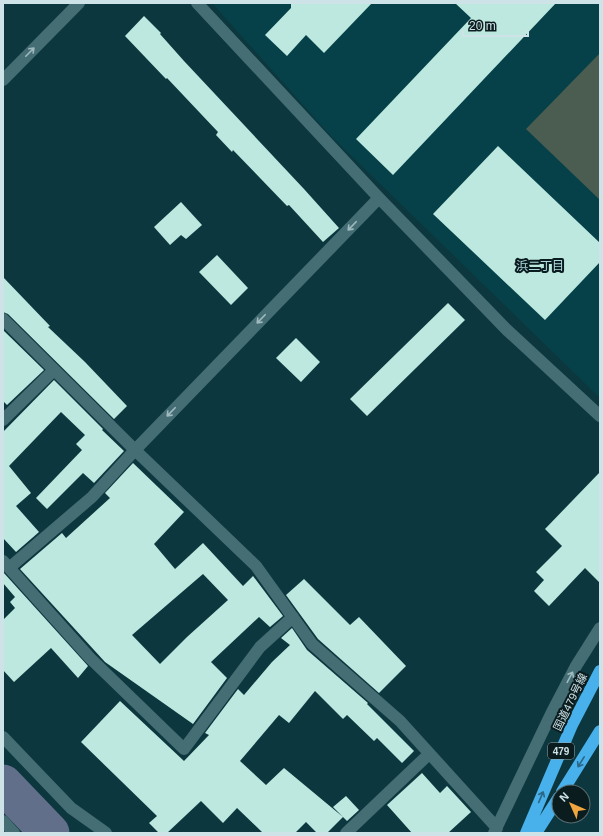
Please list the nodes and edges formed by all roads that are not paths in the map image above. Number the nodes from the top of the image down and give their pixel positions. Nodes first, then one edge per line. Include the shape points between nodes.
1 (78, 3) edge
2 (197, 3) edge
3 (3, 80) edge
4 (379, 198) junction
5 (3, 319) edge
6 (54, 370) junction
7 (600, 416) edge
8 (3, 420) edge
9 (135, 450) junction
10 (6, 564) edge
11 (292, 617) junction
12 (600, 628) edge
13 (600, 671) edge
14 (600, 731) edge
15 (3, 737) edge
16 (430, 754) junction
17 (567, 784) edge
18 (551, 810) edge
19 (3, 821) edge
20 (495, 830) edge
21 (14, 833) edge
22 (106, 833) edge
23 (346, 833) edge
24 (526, 833) edge
25 (536, 833) edge

3 -> 1 street
2 - 4 street
4 - 7 street via 507,330
4 -> 9 street
5 - 6 street
6 - 8 street
6 - 9 street
9 - 10 street via 92,497
9 - 11 street via 256,566
10 - 11 street via 90,658 184,749 260,647
11 - 16 street via 312,644 400,721
20 -> 12 street via 552,712
24 -> 13 highway, 国道479号線 / 479 via 572,725
14 -> 17 highway, 479
15 - 22 street via 71,808
16 - 20 street
16 - 23 street
18 - 25 highway
19 - 21 street

